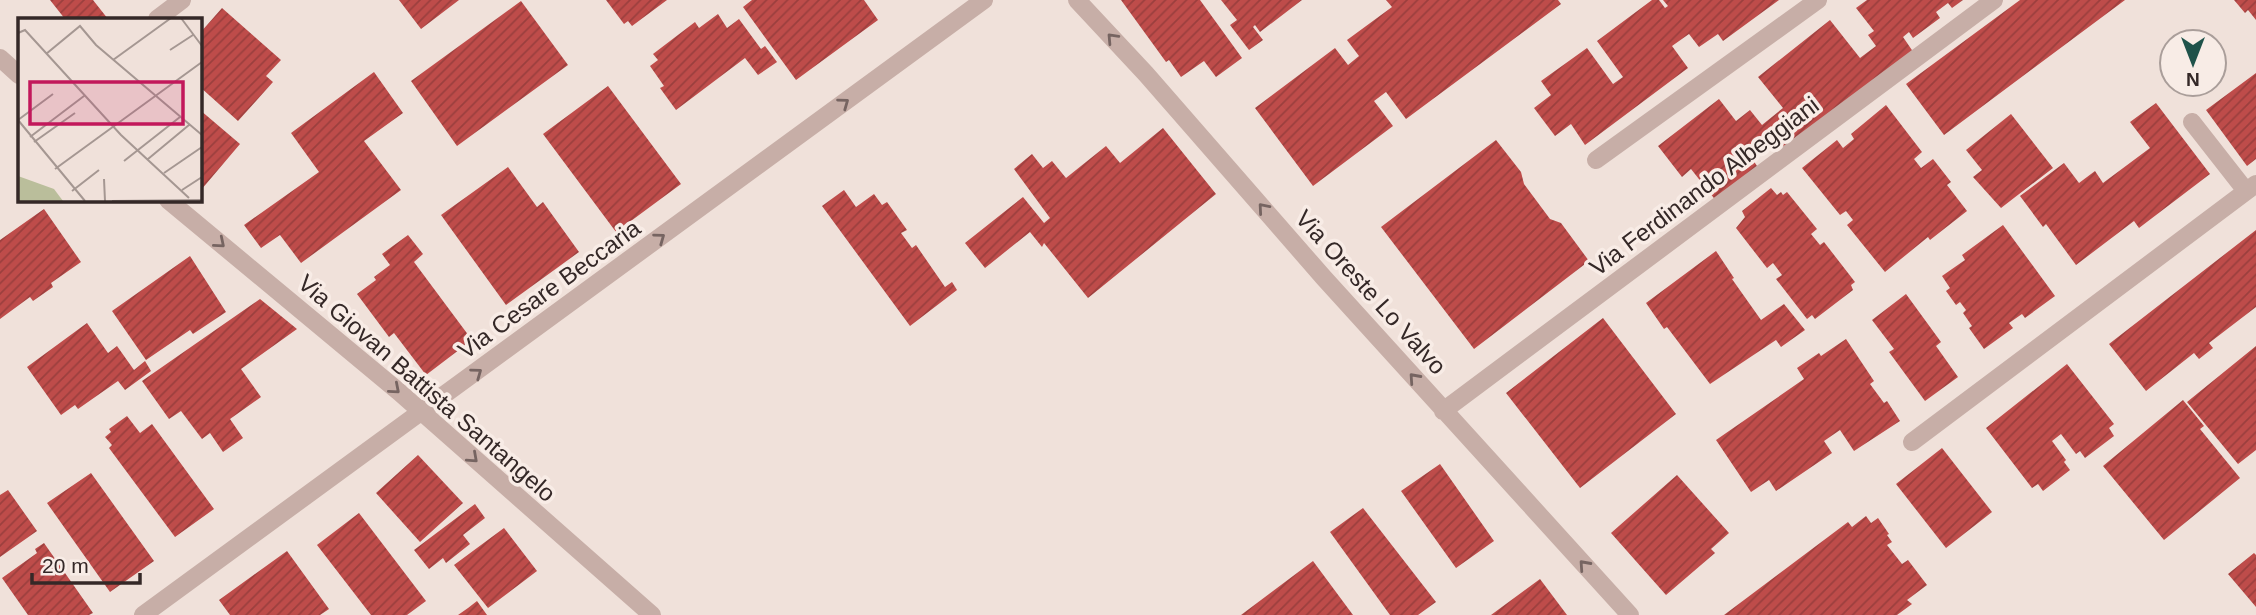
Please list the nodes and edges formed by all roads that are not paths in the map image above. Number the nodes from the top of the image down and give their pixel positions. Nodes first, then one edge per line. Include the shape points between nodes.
1 (182, 0) edge
2 (984, 0) edge
3 (1077, 0) edge
4 (1818, 0) edge
5 (1994, 0) edge
6 (159, 18) edge
7 (0, 58) edge
8 (18, 74) edge
9 (2192, 121) dead end
10 (1596, 160) dead end
11 (2251, 187) edge
12 (169, 201) edge
13 (1443, 411) junction
14 (422, 413) junction
15 (1913, 442) dead end
16 (143, 615) edge
17 (652, 615) edge
18 (1630, 615) edge

1 - 6 street
14 -> 2 street, Via Cesare Beccaria
13 -> 3 street, Via Oreste Lo Valvo
4 - 10 street
5 - 13 street, Via Ferdinando Albeggiani
7 - 8 street
9 - 11 street
11 - 15 street
12 -> 14 street, Via Giovan Battista Santangelo
18 -> 13 street, Via Oreste Lo Valvo
14 - 16 street, Via Cesare Beccaria
14 -> 17 street, Via Giovan Battista Santangelo

